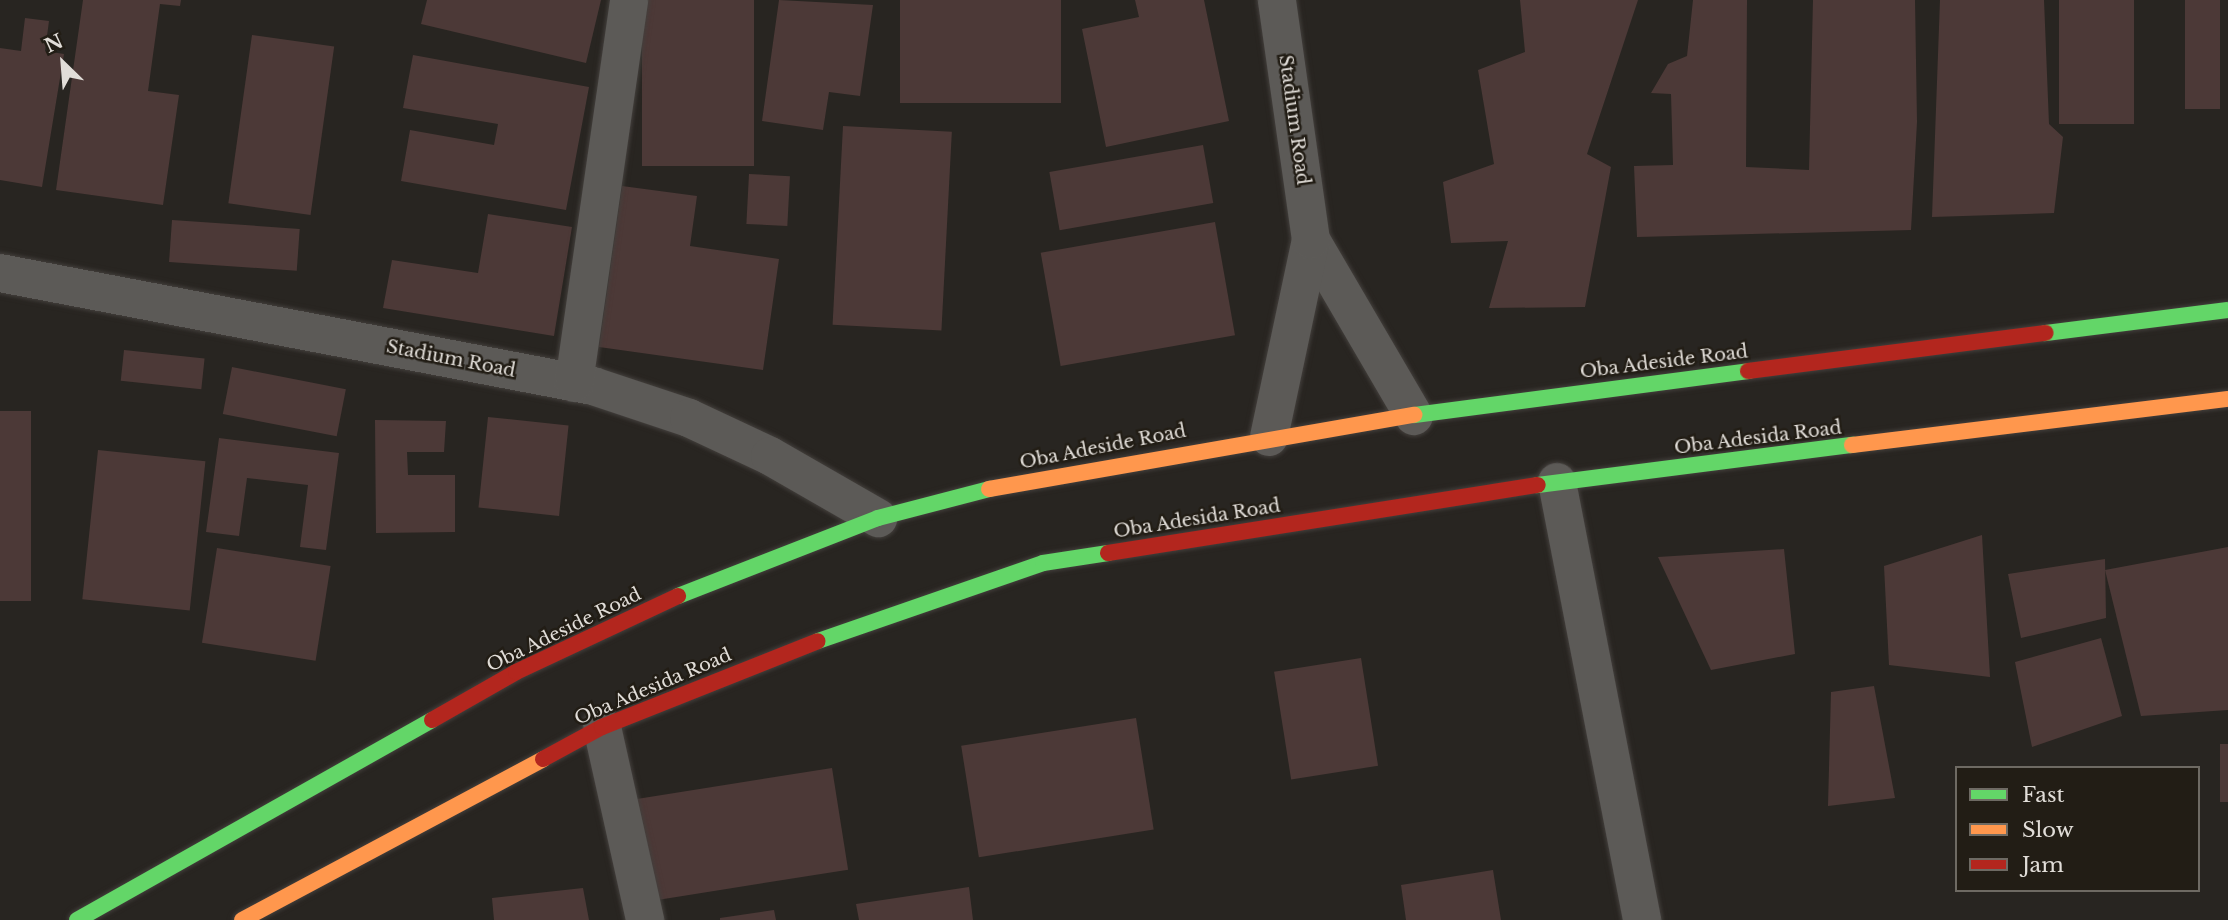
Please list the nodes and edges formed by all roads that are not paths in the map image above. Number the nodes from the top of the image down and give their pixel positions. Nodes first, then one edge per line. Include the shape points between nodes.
1 (629, 0) edge
2 (1277, 0) edge
3 (1311, 240) junction
4 (0, 273) edge
5 (2228, 310) edge
6 (574, 383) junction
7 (2228, 399) edge
8 (1414, 416) junction
9 (1269, 437) junction
10 (1557, 482) junction
11 (878, 518) junction
12 (602, 726) junction
13 (77, 920) edge
14 (242, 920) edge
15 (645, 920) edge
16 (1642, 920) edge

1 - 6 street
2 - 3 street, Stadium Road
3 - 8 street
3 - 9 street
4 - 6 street, Stadium Road
5 - 8 main road, Oba Adeside Road
6 - 11 street, Stadium Road via 689,418 770,456
7 - 10 main road, Oba Adesida Road
8 - 9 main road, Oba Adeside Road
9 - 11 main road, Oba Adeside Road via 981,490
10 - 12 main road, Oba Adesida Road via 1043,564 870,620
10 - 16 street
11 - 13 main road, Oba Adeside Road via 722,576 516,672
12 - 14 main road, Oba Adesida Road
12 - 15 street

